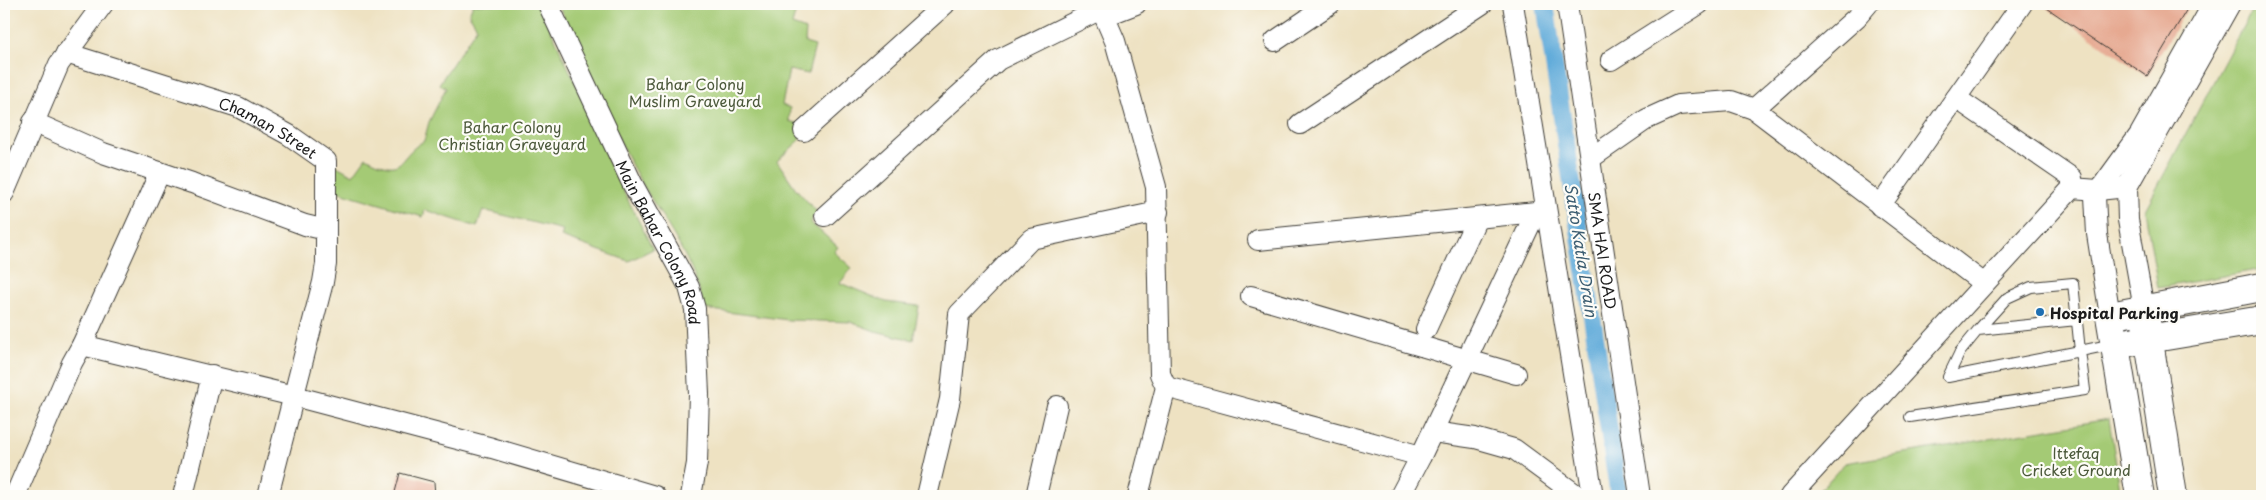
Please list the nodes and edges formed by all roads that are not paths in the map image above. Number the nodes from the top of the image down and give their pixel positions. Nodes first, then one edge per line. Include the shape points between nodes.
1 (103, 4) edge
2 (548, 4) edge
3 (945, 4) edge
4 (1136, 4) edge
5 (1330, 4) edge
6 (1482, 4) edge
7 (1513, 4) edge
8 (1567, 4) edge
9 (1700, 4) edge
10 (1868, 4) edge
11 (2022, 4) edge
12 (2213, 4) edge
13 (2230, 4) edge
14 (1102, 10) edge
15 (1275, 41) dead end
16 (66, 53) junction
17 (1611, 60) dead end
18 (1956, 98) junction
19 (1754, 108) junction
20 (34, 122) junction
21 (1300, 124) dead end
22 (804, 131) dead end
23 (1591, 158) junction
24 (160, 172) junction
25 (2127, 187) junction
26 (2072, 188) junction
27 (2098, 190) junction
28 (4, 193) edge
29 (1880, 206) junction
30 (1541, 209) junction
31 (1158, 212) junction
32 (825, 216) dead end
33 (1477, 218) junction
34 (326, 230) junction
35 (1258, 240) dead end
36 (1983, 283) junction
37 (2262, 287) edge
38 (1251, 296) dead end
39 (2144, 309) junction
40 (2110, 316) junction
41 (2076, 320) junction
42 (2262, 320) edge
43 (1426, 329) dead end
44 (1978, 330) junction
45 (2149, 338) junction
46 (2115, 344) junction
47 (82, 345) junction
48 (2080, 351) junction
49 (1467, 360) junction
50 (1516, 374) dead end
51 (212, 375) junction
52 (1166, 387) junction
53 (294, 396) junction
54 (1057, 406) dead end
55 (1910, 417) dead end
56 (1432, 432) junction
57 (1421, 456) junction
58 (16, 496) edge
59 (183, 496) edge
60 (268, 496) edge
61 (655, 496) edge
62 (691, 496) edge
63 (927, 496) edge
64 (1036, 496) edge
65 (1138, 496) edge
66 (1400, 496) edge
67 (1578, 496) edge
68 (1593, 496) edge
69 (1640, 496) edge
70 (1790, 496) edge
71 (2140, 496) edge
72 (2173, 496) edge

1 - 16 street
2 - 62 street, Main Bahar Colony Road via 632,183 688,287 695,309 699,394 697,463
3 - 22 street
4 - 14 street
5 - 15 street
6 - 21 street
7 - 30 street
8 - 23 street, SMA HAI ROAD
9 - 17 street
10 - 19 street
11 - 18 street
12 - 27 street via 2140,134
13 - 25 street
14 - 31 street via 1115,41 1156,187
14 - 32 street via 998,60
16 - 20 street
16 - 34 street, Chaman Street via 222,100 289,134 326,161
18 - 26 street via 2072,178
18 - 29 street
19 - 23 street via 1731,101 1678,106 1647,119
19 - 29 street
20 - 24 street via 102,153
20 - 28 street
23 - 69 street, SMA HAI ROAD
24 - 34 street
24 - 47 street
25 - 27 street
25 - 39 street via 2128,220
26 - 27 street
26 - 36 street
27 - 40 street via 2094,204
29 - 36 street
30 - 33 street
30 - 49 street
30 - 68 street
31 - 52 street via 1160,374
31 - 63 street via 1030,239 959,314 950,399
33 - 35 street
33 - 43 street
34 - 53 street, Chaman Street via 326,264 319,305
36 - 70 street
37 - 39 street
38 - 49 street
39 - 40 street
39 - 45 street
40 - 46 street
41 - 44 lane
41 - 44 lane via 2073,283 2030,287 2007,298
41 - 48 lane
42 - 45 street
44 - 48 lane via 1960,352 1948,378
45 - 46 street
45 - 72 street
46 - 48 lane
46 - 71 street
47 - 51 street
47 - 58 street
48 - 55 lane via 2085,390
49 - 50 street
49 - 56 street
51 - 53 street
51 - 59 street
52 - 57 street
52 - 65 street
53 - 60 street, Chaman Street
53 - 61 street via 492,448
54 - 64 street
56 - 57 street
56 - 67 street via 1475,438 1514,449
57 - 66 street

